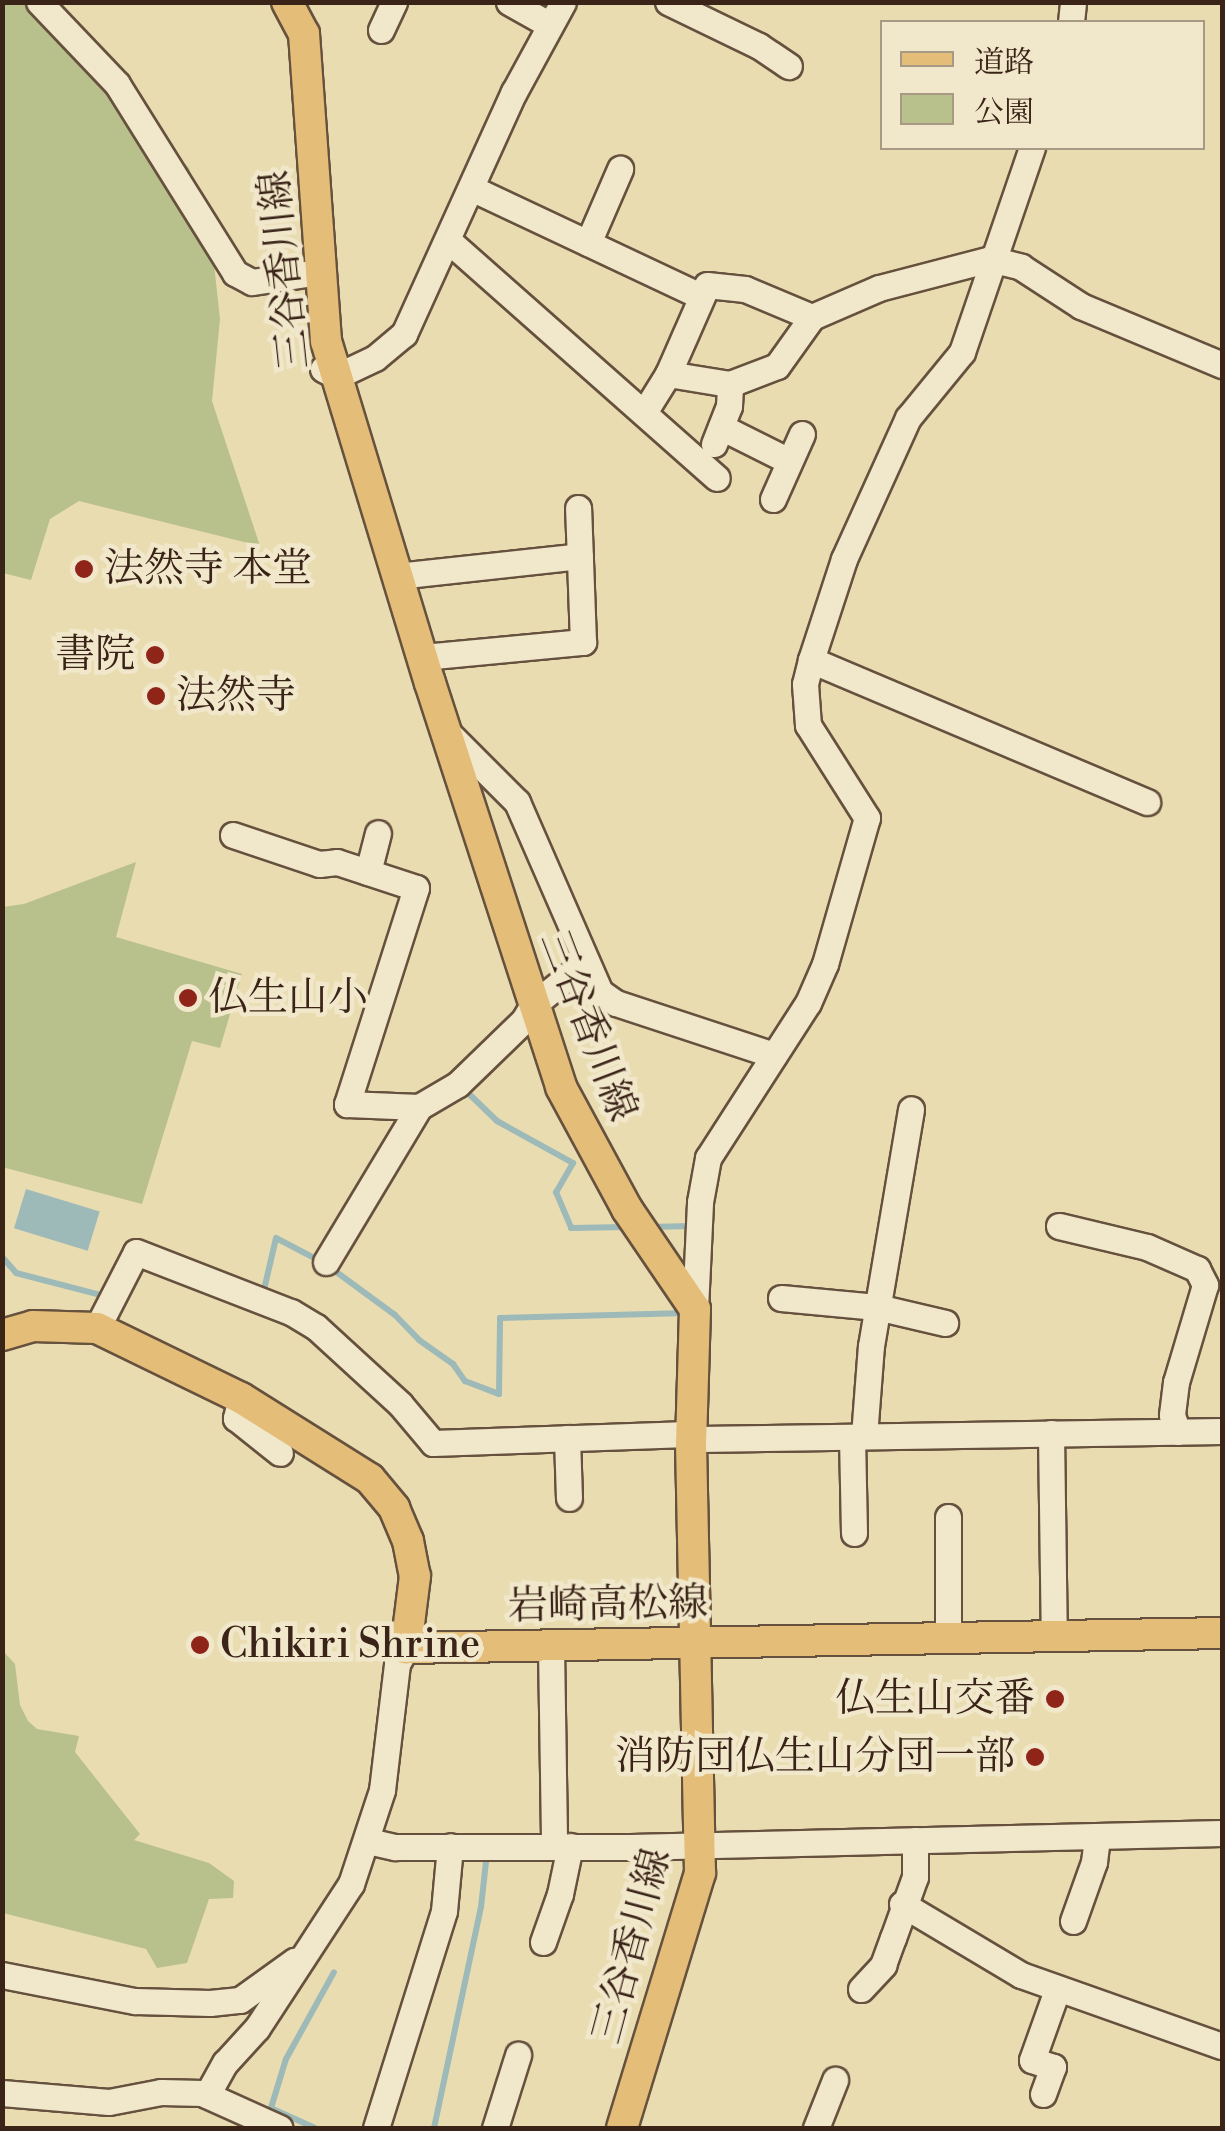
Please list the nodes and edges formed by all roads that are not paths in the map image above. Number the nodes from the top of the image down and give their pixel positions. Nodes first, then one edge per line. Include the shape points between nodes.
1 (39, 2) edge
2 (394, 2) edge
3 (509, 2) edge
4 (668, 2) edge
5 (295, 5) edge
6 (556, 14) edge
7 (381, 30) dead end
8 (789, 66) dead end
9 (1031, 150) edge
10 (620, 169) dead end
11 (471, 188) junction
12 (450, 242) junction
13 (588, 243) junction
14 (990, 260) junction
15 (319, 272) junction
16 (700, 296) junction
17 (812, 317) junction
18 (1222, 365) edge
19 (330, 372) junction
20 (668, 374) junction
21 (730, 384) junction
22 (645, 411) junction
23 (802, 434) dead end
24 (790, 461) junction
25 (716, 478) dead end
26 (773, 499) dead end
27 (578, 508) dead end
28 (580, 556) junction
29 (398, 576) junction
30 (422, 657) junction
31 (811, 660) junction
32 (447, 732) junction
33 (1147, 802) dead end
34 (378, 834) dead end
35 (233, 835) dead end
36 (368, 872) junction
37 (586, 962) junction
38 (532, 1006) junction
39 (774, 1056) junction
40 (419, 1108) junction
41 (911, 1109) dead end
42 (1060, 1226) dead end
43 (326, 1262) dead end
44 (781, 1298) dead end
45 (876, 1307) junction
46 (695, 1309) junction
47 (946, 1323) dead end
48 (98, 1328) junction
49 (2, 1336) edge
50 (241, 1398) junction
51 (1178, 1432) junction
52 (1222, 1432) edge
53 (1051, 1433) junction
54 (693, 1436) junction
55 (858, 1436) junction
56 (567, 1438) junction
57 (280, 1453) dead end
58 (569, 1498) dead end
59 (948, 1518) dead end
60 (854, 1533) dead end
61 (1222, 1633) edge
62 (1054, 1637) junction
63 (948, 1639) junction
64 (696, 1643) junction
65 (551, 1647) junction
66 (406, 1648) junction
67 (1222, 1832) edge
68 (1097, 1836) junction
69 (368, 1840) junction
70 (914, 1840) junction
71 (702, 1844) junction
72 (450, 1846) junction
73 (562, 1846) junction
74 (902, 1904) junction
75 (1073, 1921) dead end
76 (543, 1942) dead end
77 (302, 1955) junction
78 (2, 1976) edge
79 (861, 1989) dead end
80 (1057, 1990) junction
81 (1222, 2046) edge
82 (518, 2055) dead end
83 (835, 2080) dead end
84 (2, 2093) edge
85 (1043, 2094) dead end
86 (208, 2095) junction
87 (280, 2128) edge
88 (376, 2128) edge
89 (495, 2128) edge
90 (622, 2128) edge
91 (816, 2128) edge

1 - 15 street via 117,84 235,273 252,282
2 - 7 street
3 - 6 street
4 - 8 street
5 - 15 main road, 三谷香川線 via 307,60
6 - 11 street
9 - 14 street
10 - 13 street
11 - 12 street
11 - 13 street
12 - 19 street via 398,342
12 - 22 street
13 - 16 street
14 - 17 street via 879,288
14 - 18 street via 1021,267 1081,306
14 - 31 street via 962,352 908,418 844,559
15 - 19 main road, 三谷香川線
16 - 17 street via 707,285 744,289
16 - 20 street
17 - 21 street via 778,366
19 - 29 main road, 三谷香川線
20 - 21 street
20 - 22 street
21 - 24 street via 718,436
22 - 25 street
23 - 24 street
24 - 26 street
27 - 28 street
28 - 29 street
28 - 30 street via 583,642
29 - 30 main road, 三谷香川線
30 - 32 main road, 三谷香川線
31 - 33 street
31 - 39 street via 808,725 867,818 825,964
32 - 37 street via 517,802
32 - 38 main road, 三谷香川線
34 - 36 street
35 - 36 street via 319,864
36 - 40 street via 416,888 347,1104
37 - 38 street
37 - 39 street via 600,992 616,1003
38 - 40 street via 458,1084
38 - 46 main road, 三谷香川線 via 561,1087 598,1161
39 - 46 street via 708,1158
40 - 43 street
41 - 45 street via 890,1258
42 - 51 street via 1147,1247 1197,1270 1205,1285 1176,1382 1172,1415
44 - 45 street
45 - 47 street
45 - 55 street
46 - 54 main road, 三谷香川線
48 - 49 main road via 34,1326
48 - 50 main road
48 - 56 street via 136,1252 316,1326 433,1443
50 - 57 street via 236,1418
50 - 66 main road via 370,1478 394,1508 416,1576
51 - 52 street
51 - 53 street
53 - 55 street
53 - 62 street
54 - 55 street
54 - 56 street
54 - 64 main road, 三谷香川線
55 - 60 street
56 - 58 street
59 - 63 street
61 - 62 main road, 岩崎高松線
62 - 63 main road, 岩崎高松線
63 - 64 main road, 岩崎高松線
64 - 65 main road, 岩崎高松線
64 - 71 main road, 三谷香川線
65 - 66 main road, 岩崎高松線
65 - 73 street
66 - 69 street
67 - 68 street
68 - 70 street
68 - 75 street
69 - 72 street via 395,1847
69 - 77 street via 342,1902
70 - 71 street
70 - 74 street via 914,1876
71 - 73 street
71 - 90 main road, 三谷香川線 via 700,1873
72 - 73 street
72 - 88 street via 444,1911
73 - 76 street via 560,1894
74 - 79 street via 882,1964
74 - 80 street via 979,1954
77 - 78 street via 240,2000 210,2003 135,2001
77 - 86 street
80 - 81 street
80 - 85 street via 1032,2060 1053,2068
82 - 89 street
83 - 91 street
84 - 86 street via 109,2102 162,2092
86 - 87 street

